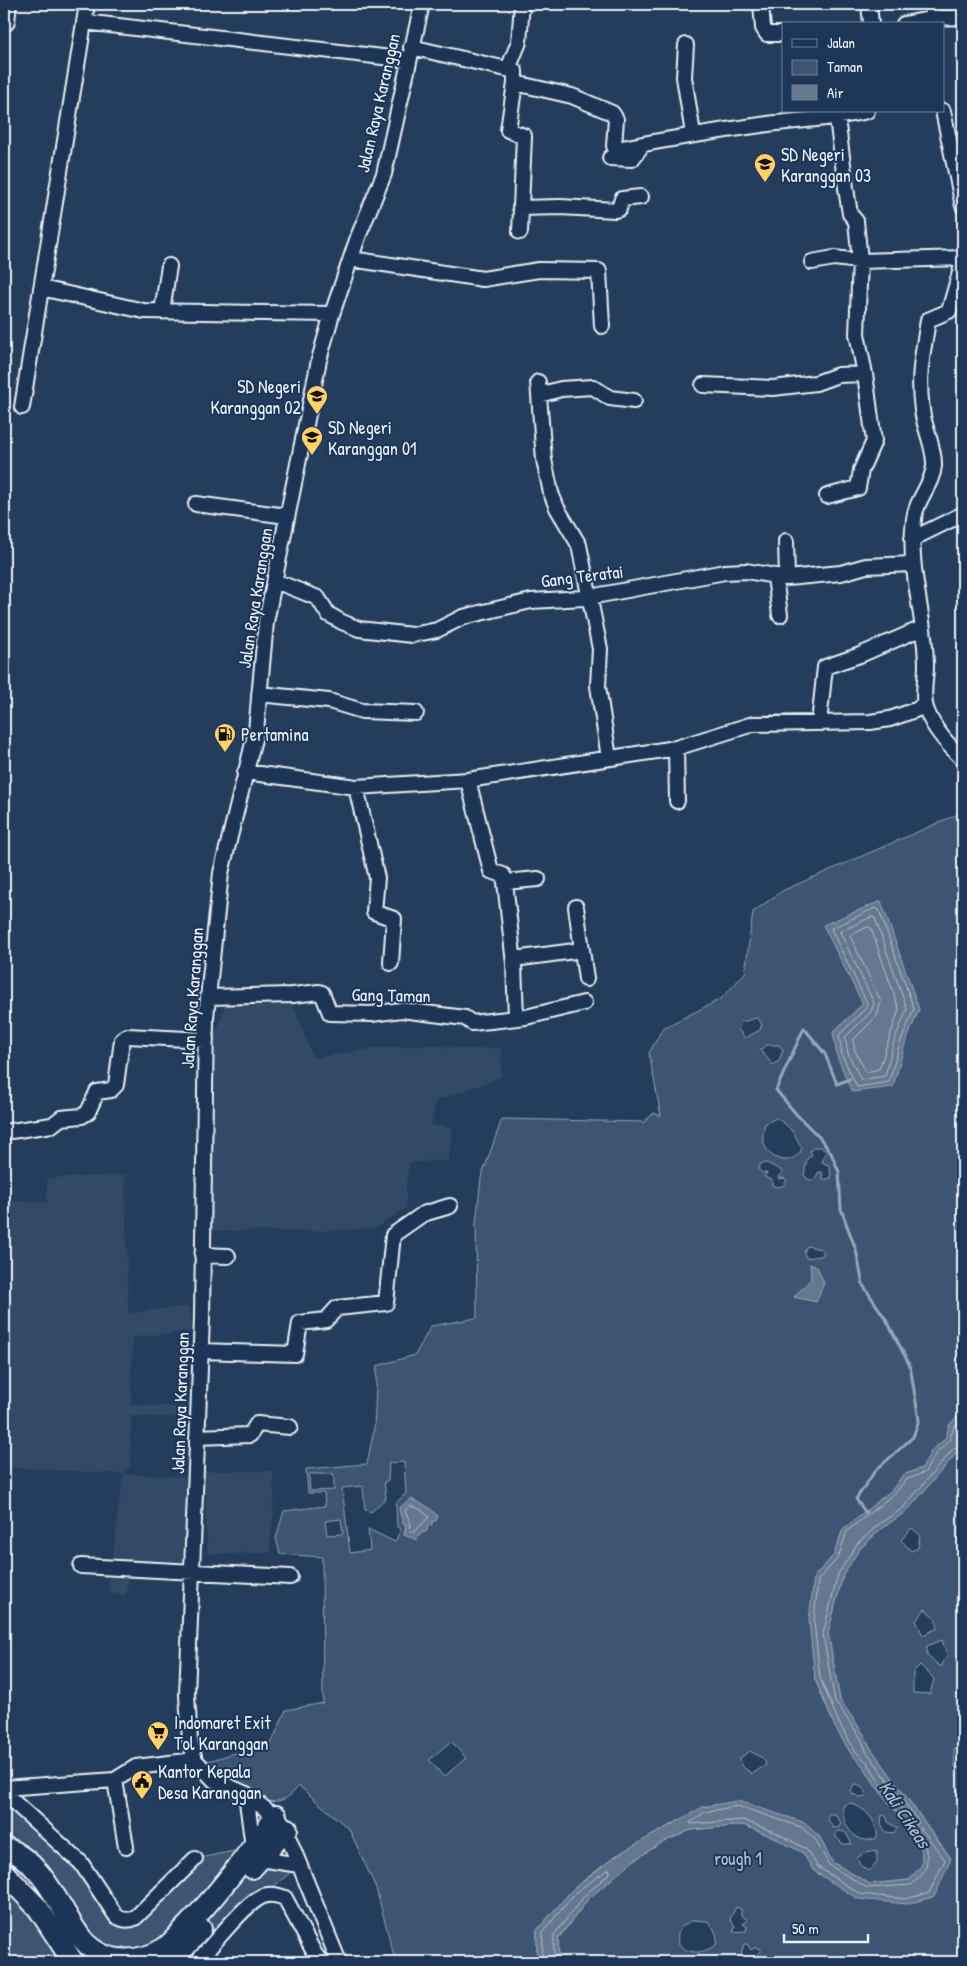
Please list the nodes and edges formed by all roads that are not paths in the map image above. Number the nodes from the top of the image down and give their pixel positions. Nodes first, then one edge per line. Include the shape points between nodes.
1 (6, 4) edge
2 (87, 4) edge
3 (422, 4) edge
4 (522, 4) edge
5 (761, 4) edge
6 (869, 4) edge
7 (931, 4) edge
8 (961, 4) edge
9 (963, 16) edge
10 (4, 20) edge
11 (935, 21) edge
12 (84, 22) junction
13 (871, 22) edge
14 (782, 34) edge
15 (686, 45) dead end
16 (409, 53) junction
17 (508, 70) junction
18 (515, 82) junction
19 (863, 112) edge
20 (943, 112) edge
21 (837, 118) junction
22 (693, 134) junction
23 (643, 144) junction
24 (958, 152) edge
25 (610, 158) dead end
26 (641, 197) dead end
27 (963, 206) edge
28 (520, 208) junction
29 (520, 232) dead end
30 (350, 259) junction
31 (963, 260) edge
32 (860, 261) junction
33 (812, 262) dead end
34 (169, 266) dead end
35 (41, 288) junction
36 (162, 311) junction
37 (332, 314) junction
38 (602, 326) dead end
39 (864, 374) junction
40 (704, 385) dead end
41 (634, 401) dead end
42 (22, 407) dead end
43 (828, 496) dead end
44 (196, 504) dead end
45 (963, 514) edge
46 (287, 516) junction
47 (912, 539) junction
48 (786, 541) dead end
49 (912, 564) junction
50 (781, 577) junction
51 (275, 581) junction
52 (590, 597) junction
53 (780, 615) dead end
54 (922, 628) junction
55 (259, 694) junction
56 (924, 703) junction
57 (416, 713) dead end
58 (819, 723) junction
59 (676, 748) junction
60 (609, 758) junction
61 (963, 759) edge
62 (245, 772) junction
63 (468, 780) junction
64 (356, 787) junction
65 (677, 801) dead end
66 (538, 879) dead end
67 (505, 882) junction
68 (576, 907) dead end
69 (582, 950) junction
70 (514, 959) junction
71 (391, 962) dead end
72 (586, 980) dead end
73 (208, 997) junction
74 (584, 1003) dead end
75 (516, 1017) junction
76 (206, 1040) junction
77 (4, 1132) edge
78 (450, 1206) dead end
79 (202, 1255) junction
80 (228, 1256) dead end
81 (201, 1350) junction
82 (290, 1427) dead end
83 (197, 1437) junction
84 (82, 1566) dead end
85 (193, 1571) junction
86 (290, 1577) dead end
87 (195, 1760) junction
88 (115, 1780) junction
89 (4, 1788) edge
90 (4, 1793) edge
91 (246, 1794) junction
92 (282, 1822) junction
93 (4, 1847) edge
94 (126, 1847) dead end
95 (256, 1853) junction
96 (195, 1859) dead end
97 (299, 1865) junction
98 (4, 1873) edge
99 (4, 1890) edge
100 (61, 1962) edge
101 (73, 1962) edge
102 (172, 1962) edge
103 (197, 1962) edge
104 (323, 1962) edge
105 (339, 1962) edge

1 - 10 highway
2 - 12 street
3 - 16 street, Jalan Raya Karanggan
4 - 17 street via 519,42
5 - 14 street via 763,28 767,34
6 - 13 street
7 - 11 street
8 - 9 street
9 - 11 street
12 - 16 street
12 - 35 street
15 - 22 street via 684,77
16 - 17 street
16 - 30 street, Jalan Raya Karanggan via 384,174
17 - 18 street via 516,71
18 - 23 street via 572,96 612,112 616,119 615,148
18 - 28 street via 508,130 524,136
19 - 21 street
20 - 24 street
21 - 22 street
21 - 32 street via 850,214 856,220
22 - 23 street
23 - 25 street via 632,159
24 - 27 street
26 - 28 street via 621,199 616,210
28 - 29 street
30 - 37 street, Jalan Raya Karanggan
30 - 38 street via 483,279 539,270 599,272
31 - 32 street
31 - 47 street via 948,311 928,320 920,358 918,380 922,410 934,463 930,485 917,506
32 - 33 street via 834,258
32 - 39 street via 857,334
34 - 36 street
35 - 36 street via 138,310
35 - 42 street
36 - 37 street
37 - 46 street, Jalan Raya Karanggan
39 - 40 street via 838,375 816,383 772,388
39 - 43 street via 874,442 861,470 858,488
41 - 52 street via 610,398 593,387 538,389 544,460 551,493 579,545
44 - 46 street
45 - 47 street
46 - 51 street, Jalan Raya Karanggan
47 - 49 street
48 - 50 street
49 - 50 street, Gang Teratai via 866,566 841,573
49 - 54 street
50 - 52 street, Gang Teratai via 746,571 726,572
50 - 53 street
51 - 52 street, Gang Teratai via 318,598 328,614 342,622 388,634 412,635 437,630 463,617 530,601
51 - 55 street, Jalan Raya Karanggan
52 - 60 street via 601,656 598,686
54 - 56 street via 926,666
54 - 58 street via 826,666
55 - 57 street via 329,701 362,711
55 - 62 street, Jalan Raya Karanggan via 256,731
56 - 58 street via 918,709 890,719
56 - 61 street via 937,730
58 - 59 street via 753,724
59 - 60 street
59 - 65 street
60 - 63 street
62 - 64 street
62 - 73 street, Jalan Raya Karanggan via 221,873
63 - 64 street
63 - 67 street via 491,870 503,875
64 - 71 street via 377,878 374,912 394,920
66 - 67 street
67 - 70 street
68 - 69 street
69 - 70 street
69 - 72 street
70 - 75 street
73 - 75 street, Gang Taman via 319,992 327,1010 334,1013 372,1014 407,1010 465,1018 472,1024
73 - 76 street, Jalan Raya Karanggan
74 - 75 street, Gang Taman
76 - 77 street via 127,1036 122,1040 114,1089 94,1094 88,1112 82,1116 61,1118 52,1124
76 - 79 street, Jalan Raya Karanggan
78 - 81 street via 421,1215 393,1235 386,1304 336,1308 326,1320 300,1323 295,1354
79 - 80 street
79 - 81 street, Jalan Raya Karanggan
81 - 83 street, Jalan Raya Karanggan
82 - 83 street via 257,1424 250,1435
83 - 85 street, Jalan Raya Karanggan
84 - 85 street
85 - 86 street
85 - 87 street, Jalan Raya Karanggan via 188,1695 190,1741
87 - 88 street via 136,1767
87 - 91 street via 214,1780
88 - 89 street
88 - 94 street
90 - 96 street via 81,1863 121,1919 135,1918
91 - 92 street
91 - 95 street
92 - 95 highway
92 - 97 street
93 - 95 highway via 14,1851 44,1876 89,1947 109,1959 122,1961 154,1954 165,1948
95 - 97 street
95 - 102 highway
97 - 105 street
98 - 101 highway via 38,1908
99 - 100 highway via 43,1933
103 - 104 street via 241,1914 262,1896 276,1894 285,1898 316,1956

